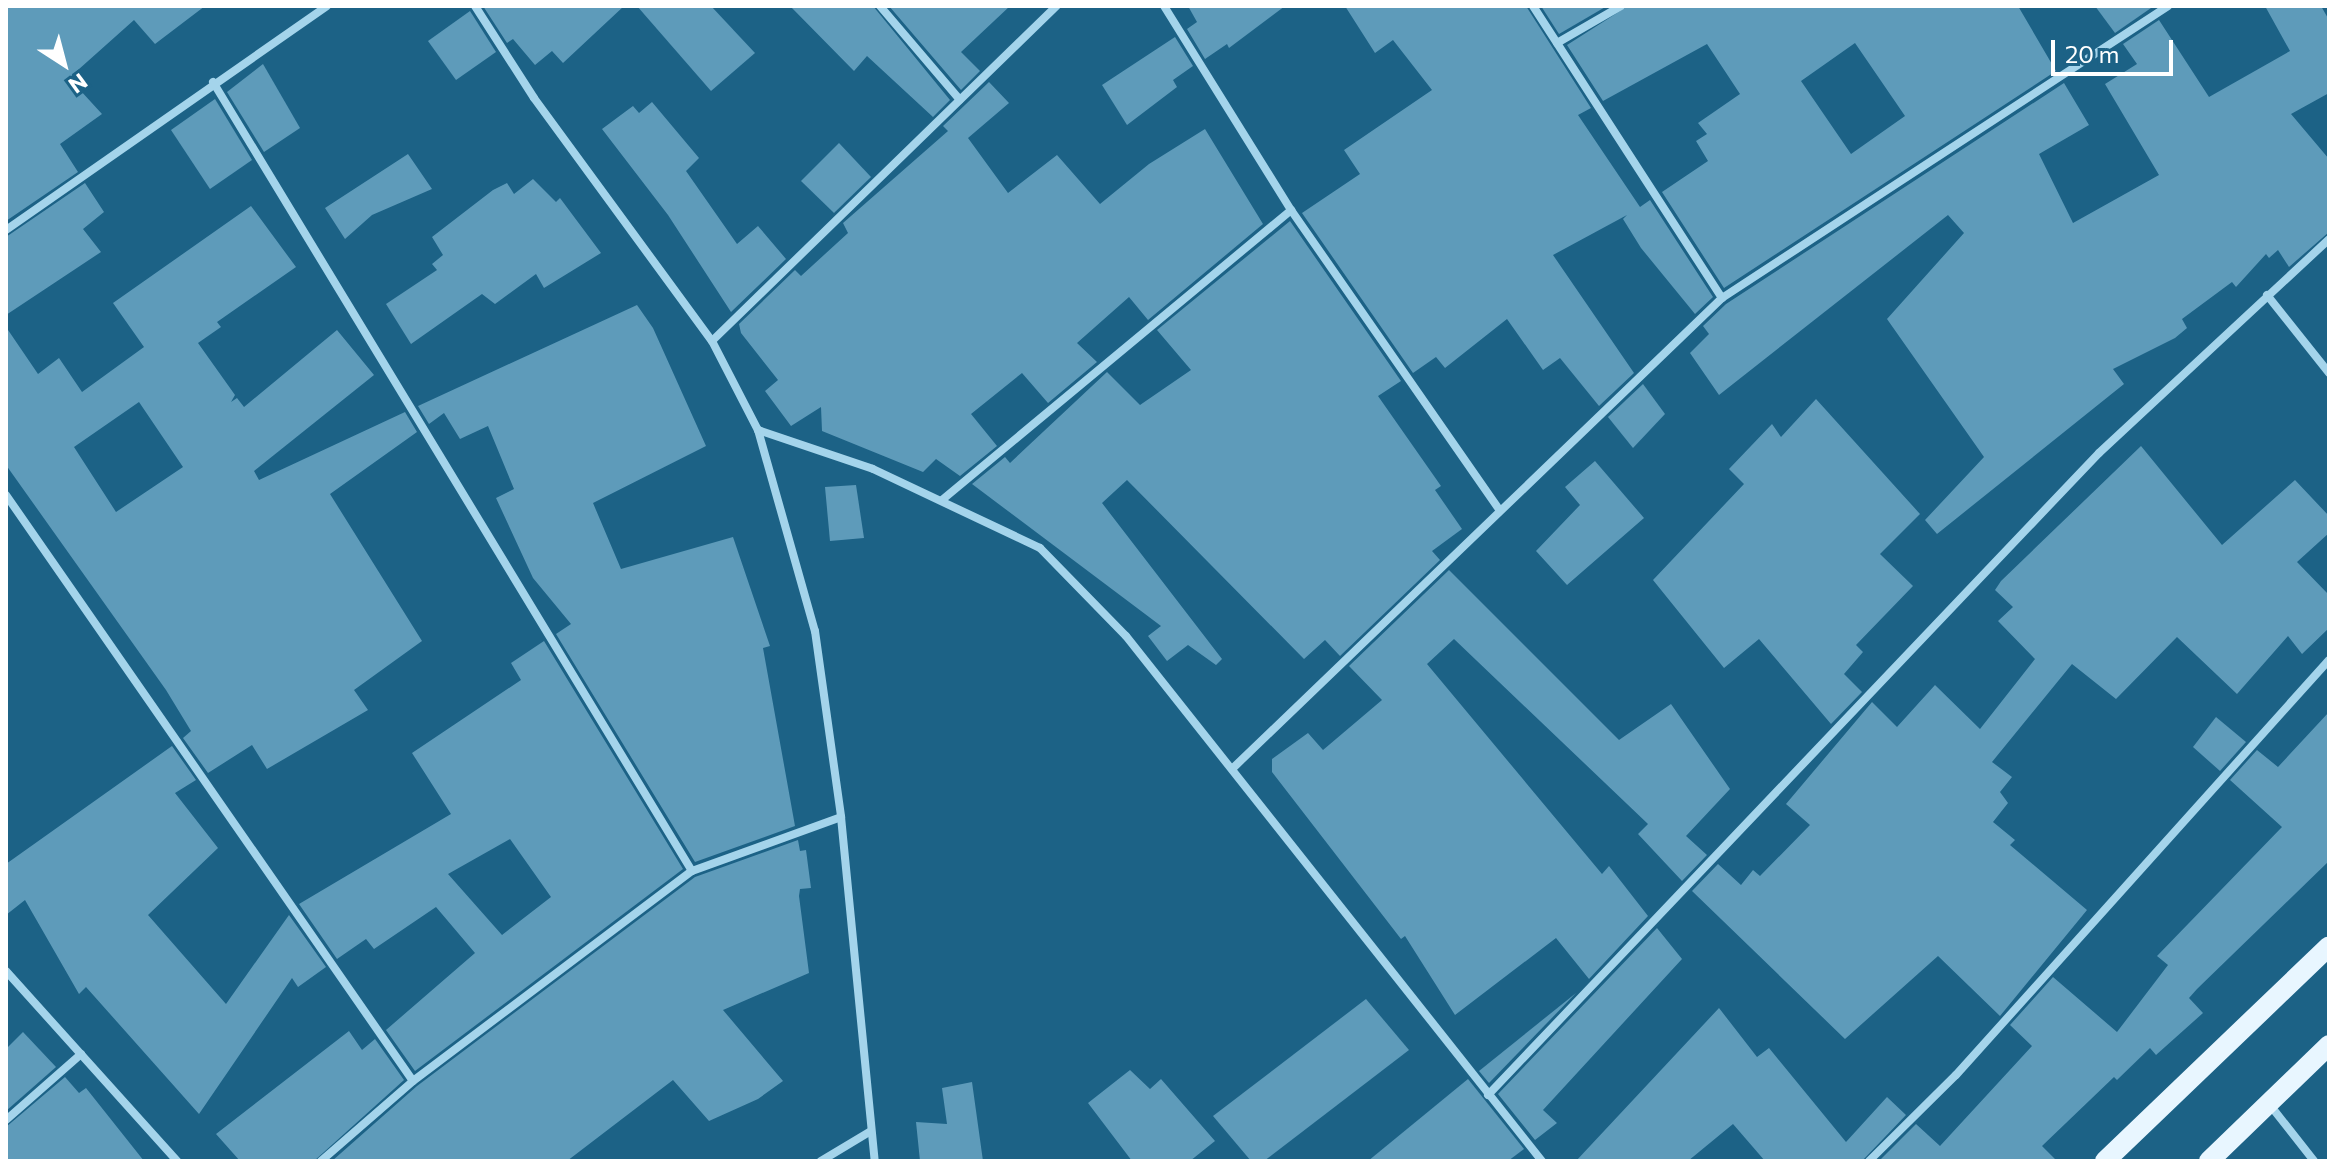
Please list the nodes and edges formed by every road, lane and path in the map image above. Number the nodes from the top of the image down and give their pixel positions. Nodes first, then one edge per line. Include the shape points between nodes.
1 (327, 6) edge
2 (475, 6) edge
3 (880, 6) edge
4 (1057, 6) edge
5 (1164, 6) edge
6 (1533, 6) edge
7 (1621, 6) edge
8 (2168, 6) edge
9 (1557, 43) junction
10 (213, 82) junction
11 (960, 100) junction
12 (1291, 210) junction
13 (6, 230) edge
14 (2329, 239) edge
15 (2267, 295) junction
16 (1722, 298) junction
17 (712, 341) junction
18 (2329, 373) edge
19 (758, 430) junction
20 (6, 495) edge
21 (942, 500) junction
22 (1500, 511) junction
23 (2329, 660) edge
24 (1233, 768) junction
25 (841, 817) junction
26 (692, 871) junction
27 (2329, 946) edge
28 (6, 971) edge
29 (2329, 1045) edge
30 (81, 1054) junction
31 (413, 1081) junction
32 (1488, 1095) junction
33 (2270, 1104) junction
34 (6, 1120) edge
35 (871, 1131) junction
36 (177, 1161) edge
37 (321, 1161) edge
38 (821, 1161) edge
39 (875, 1161) edge
40 (1542, 1161) edge
41 (1869, 1161) edge
42 (2105, 1161) edge
43 (2209, 1161) edge
44 (2314, 1161) edge

1 - 10 street
2 - 17 street via 534,98
3 - 11 street
4 - 11 street
5 - 12 street
6 - 9 street
7 - 9 street
8 - 16 street
9 - 16 street
10 - 13 street
10 - 26 street
11 - 17 street
12 - 21 street
12 - 22 street
14 - 15 street
15 - 18 street
15 - 32 street via 2099,453
16 - 22 street
17 - 19 street
19 - 21 street via 873,469
19 - 25 street via 815,631
20 - 31 street
21 - 24 street via 1040,548 1126,636
22 - 24 street
23 - 41 street via 1956,1075
24 - 32 street
25 - 26 street
25 - 35 street
26 - 31 street
27 - 42 main road
28 - 30 street
29 - 33 main road
30 - 34 street
30 - 36 street
31 - 37 street
32 - 40 street
33 - 43 main road
33 - 44 street
35 - 38 street
35 - 39 street

